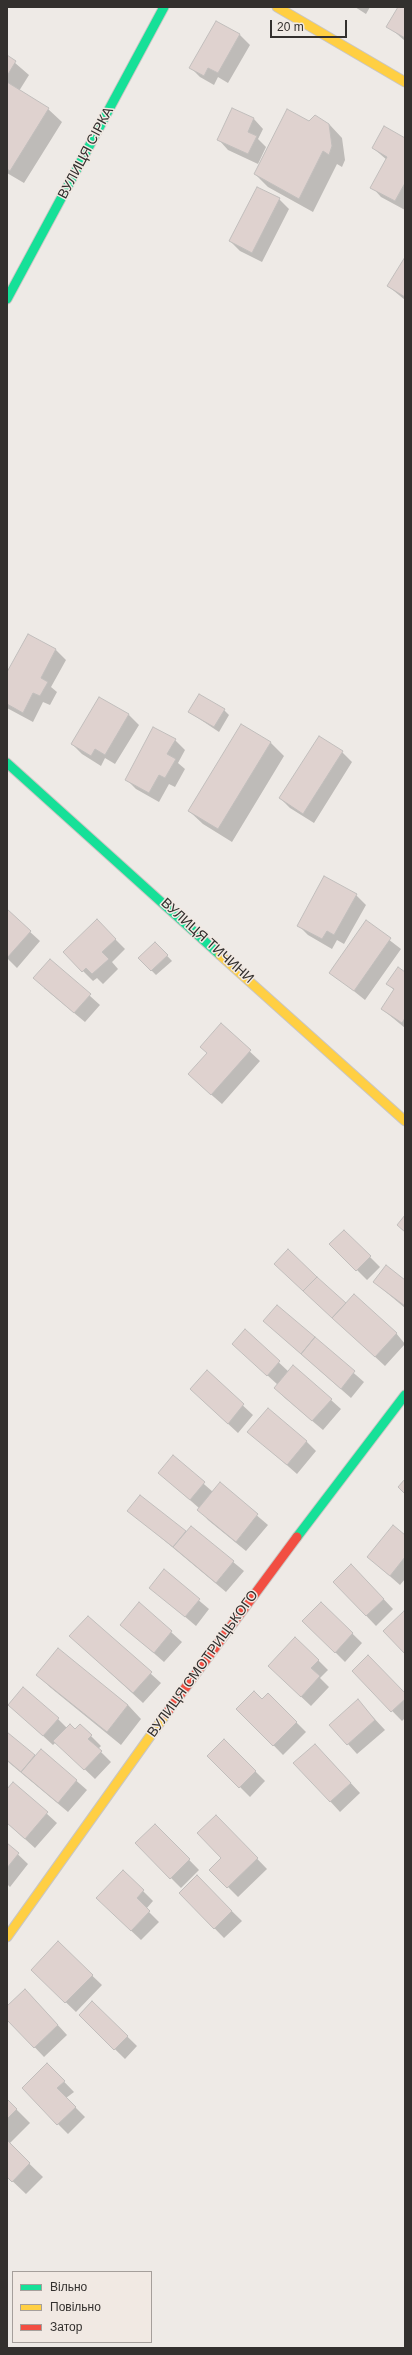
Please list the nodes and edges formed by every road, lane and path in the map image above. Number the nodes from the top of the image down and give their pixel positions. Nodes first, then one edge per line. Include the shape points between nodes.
1 (164, 7) edge
2 (277, 7) edge
3 (405, 82) edge
4 (7, 299) edge
5 (7, 763) edge
6 (405, 1121) edge
7 (405, 1395) edge
8 (7, 1937) edge

1 - 4 street, ВУЛИЦЯ СІРКА
2 - 3 street
5 - 6 street, ВУЛИЦЯ ТИЧИНИ
7 - 8 street, ВУЛИЦЯ СМОТРИЦЬКОГО via 230,1625

